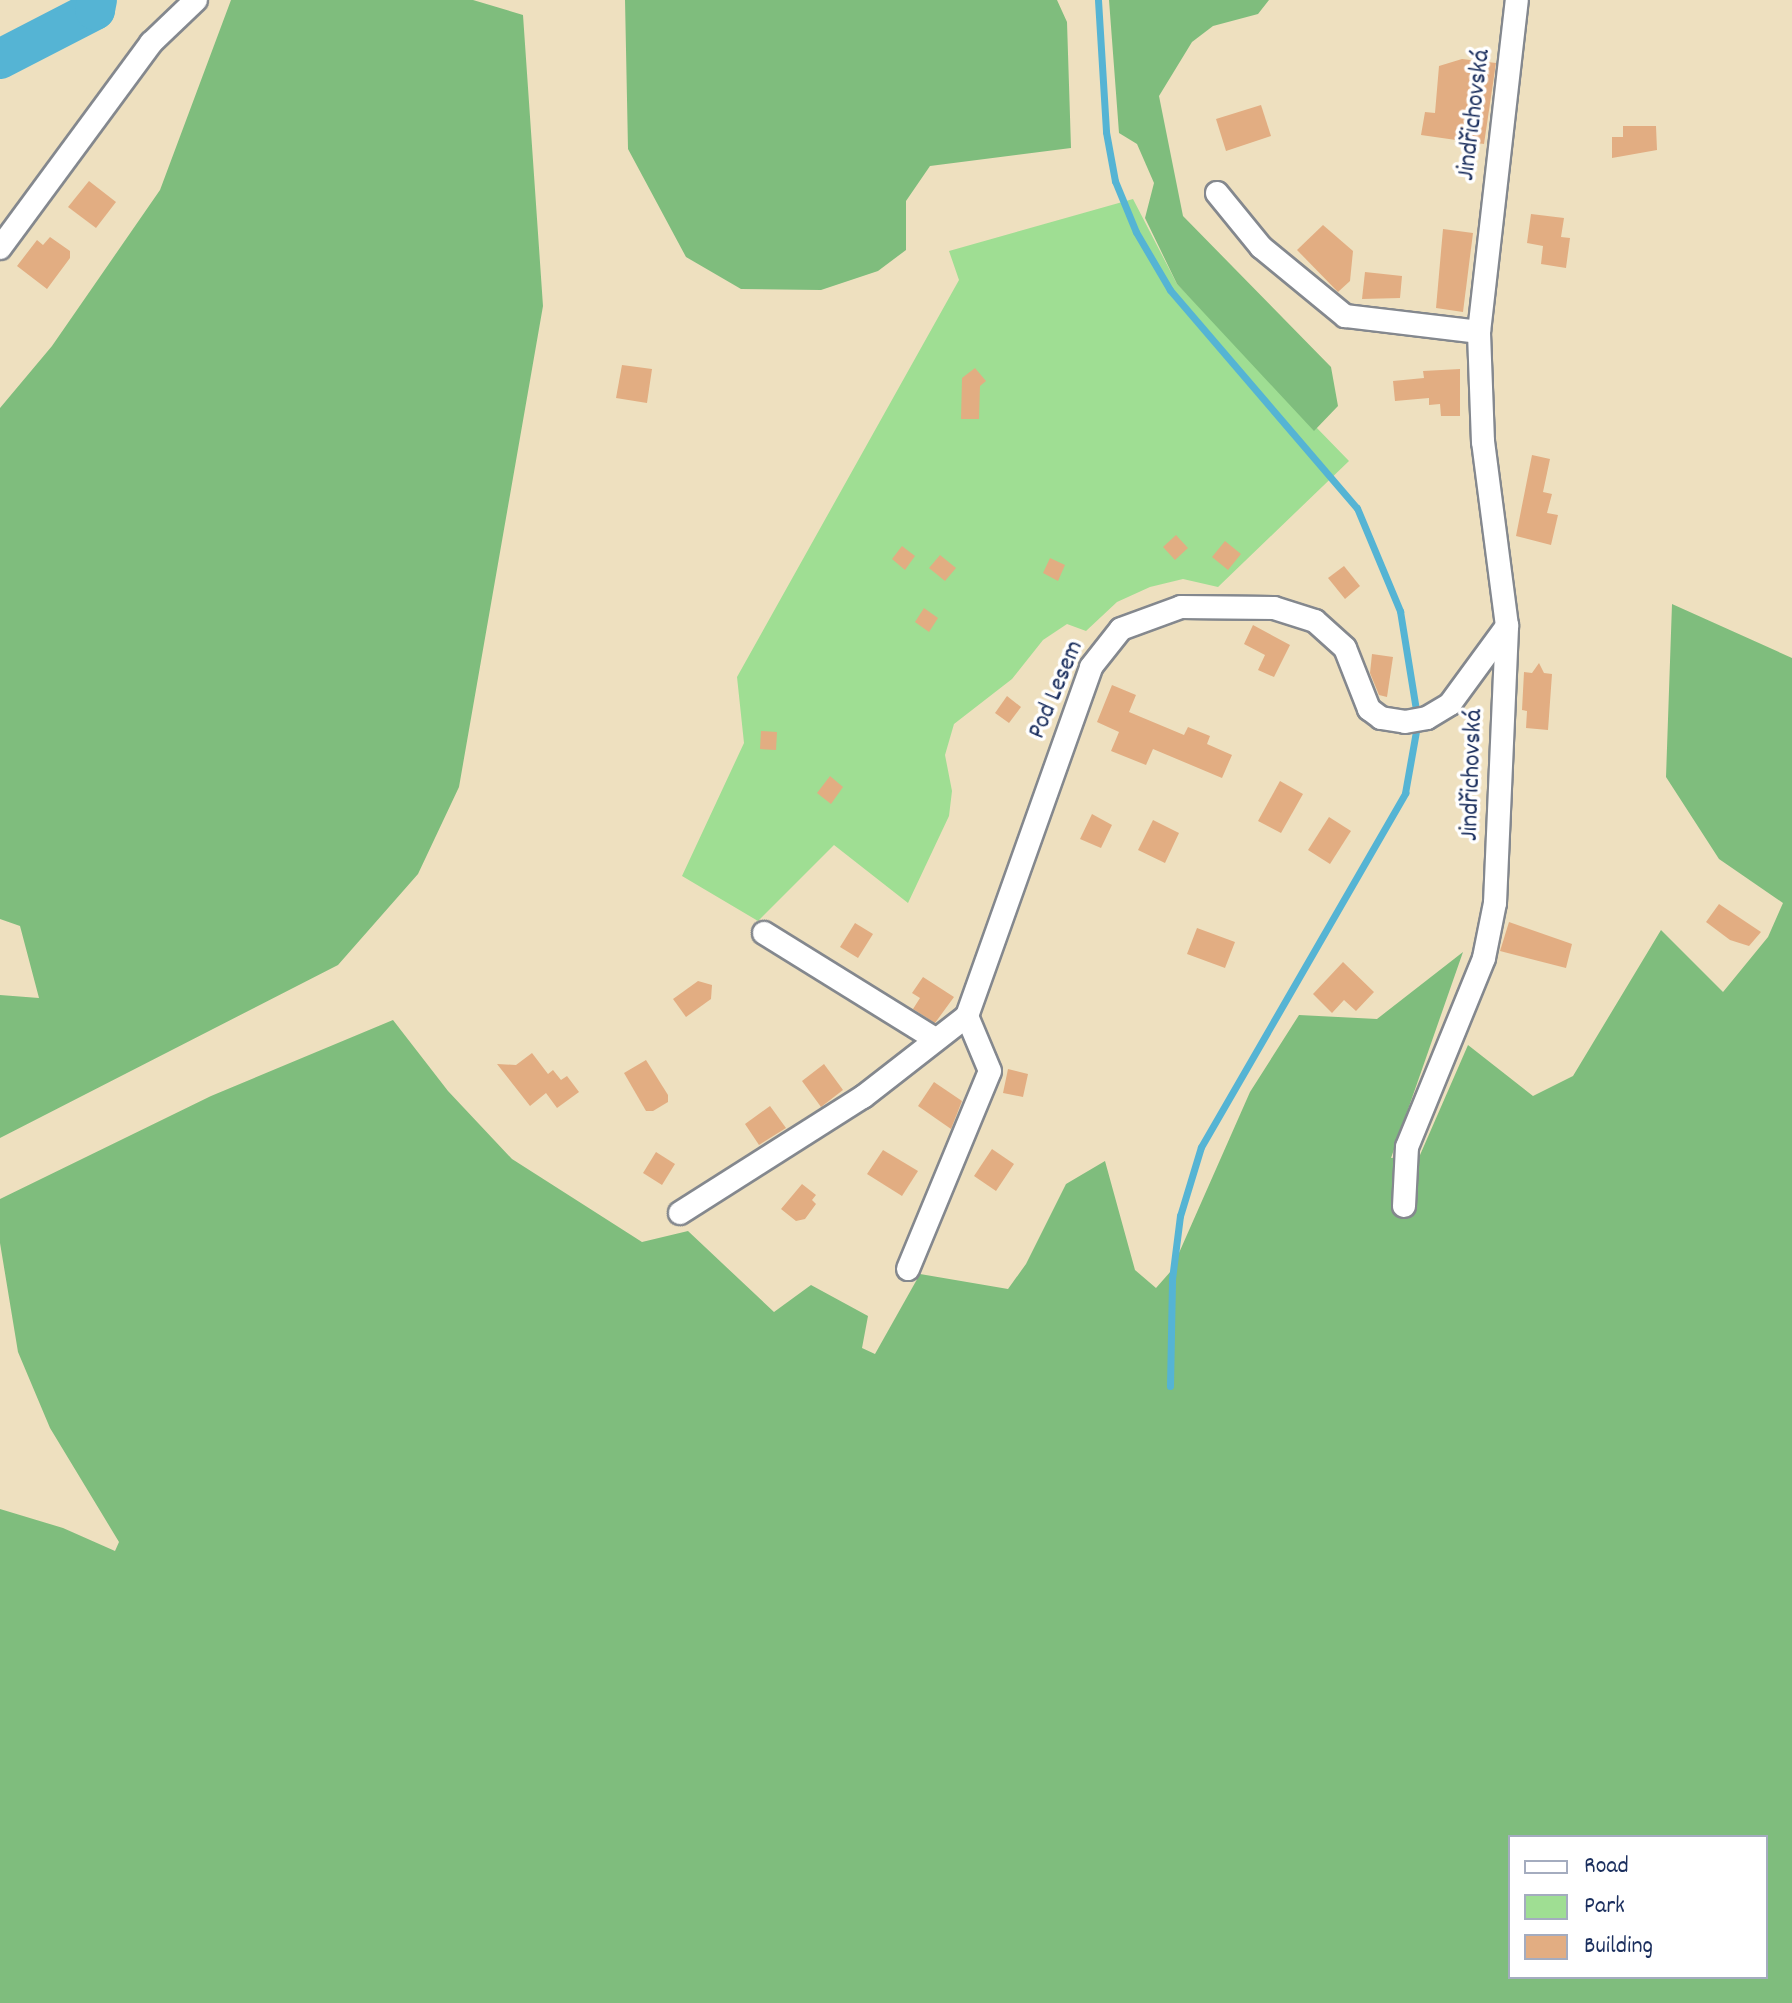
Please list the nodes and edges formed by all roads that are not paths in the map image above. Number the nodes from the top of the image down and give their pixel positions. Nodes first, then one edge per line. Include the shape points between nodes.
1 (196, 0) edge
2 (1517, 0) edge
3 (1217, 193) dead end
4 (0, 248) edge
5 (1479, 332) junction
6 (1507, 626) junction
7 (764, 933) dead end
8 (967, 1016) junction
9 (935, 1039) junction
10 (1404, 1206) dead end
11 (680, 1213) dead end
12 (908, 1269) dead end

1 - 4 street via 151,43
2 - 5 street, Jindřichovská
3 - 5 street via 1261,247 1345,316
5 - 6 street, Jindřichovská via 1483,442
6 - 8 street, Pod Lesem via 1450,704 1427,718 1405,722 1381,718 1369,709 1345,648 1315,621 1274,608 1181,607 1121,629 1091,667 984,954
6 - 10 street, Jindřichovská via 1495,903 1484,958 1407,1147
7 - 9 street
8 - 9 street
8 - 12 street via 990,1071
9 - 11 street via 863,1097

